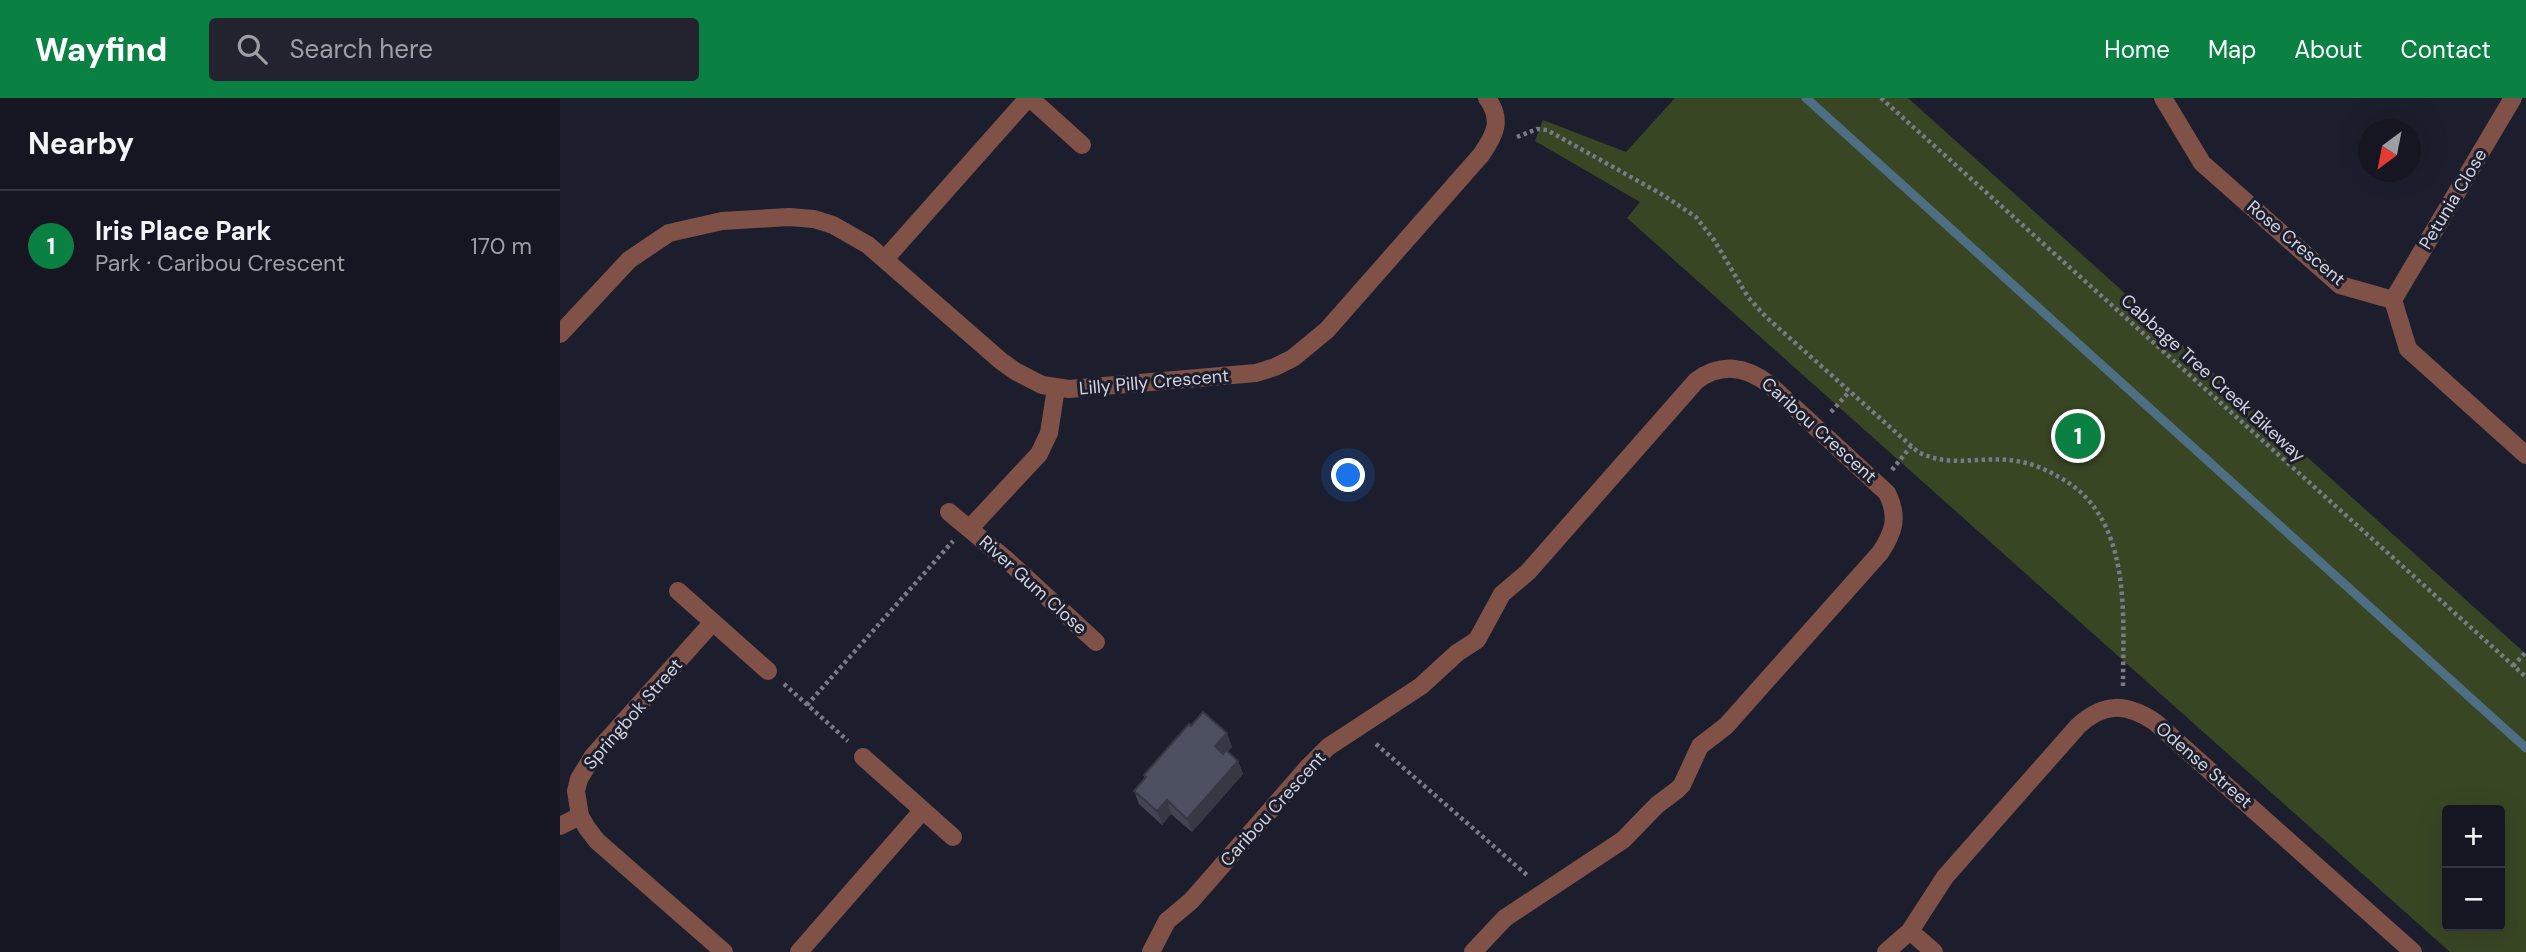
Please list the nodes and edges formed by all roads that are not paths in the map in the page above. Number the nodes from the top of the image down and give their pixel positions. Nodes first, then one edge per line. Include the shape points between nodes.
1 (1029, 98) edge
2 (1487, 98) edge
3 (2163, 98) edge
4 (2514, 98) edge
5 (1082, 145) dead end
6 (885, 259) junction
7 (2393, 300) junction
8 (560, 334) edge
9 (1056, 388) junction
10 (2526, 455) edge
11 (950, 512) dead end
12 (970, 528) junction
13 (678, 591) dead end
14 (713, 622) junction
15 (1096, 642) dead end
16 (768, 671) road end
17 (863, 757) road end
18 (923, 810) junction
19 (580, 816) junction
20 (560, 826) edge
21 (953, 837) dead end
22 (1910, 932) junction
23 (724, 952) edge
24 (799, 952) edge
25 (1152, 952) edge
26 (1473, 952) edge
27 (1886, 952) edge
28 (1934, 952) edge
29 (2413, 952) edge

1 - 5 street
1 - 6 street
2 - 9 street, Lilly Pilly Crescent via 1497,118 1495,133 1481,155 1327,330 1293,358 1243,374
3 - 7 street, Rose Crescent via 2202,163 2340,285
4 - 7 street, Petunia Close
6 - 8 street, Lilly Pilly Crescent via 851,234 814,219 699,225 669,233 629,260
6 - 9 street, Lilly Pilly Crescent via 1008,366
7 - 10 street via 2409,349
9 - 12 street, River Gum Close via 1039,454
11 - 12 street, River Gum Close
12 - 15 street, River Gum Close
13 - 14 street
14 - 16 street
14 - 19 street, Springbok Street via 586,767 576,791
17 - 18 street
18 - 21 street
18 - 24 street
19 - 20 street
19 - 23 street via 597,841
22 - 27 street
22 - 28 street
22 - 29 street, Odense Street via 1945,877 2078,726 2095,713 2123,708 2155,722
25 - 26 street, Caribou Crescent via 1172,915 1191,901 1328,747 1421,686 1477,640 1502,594 1528,572 1704,375 1726,368 1749,371 1887,493 1895,526 1880,553 1726,726 1700,747 1677,790 1611,849 1506,918

